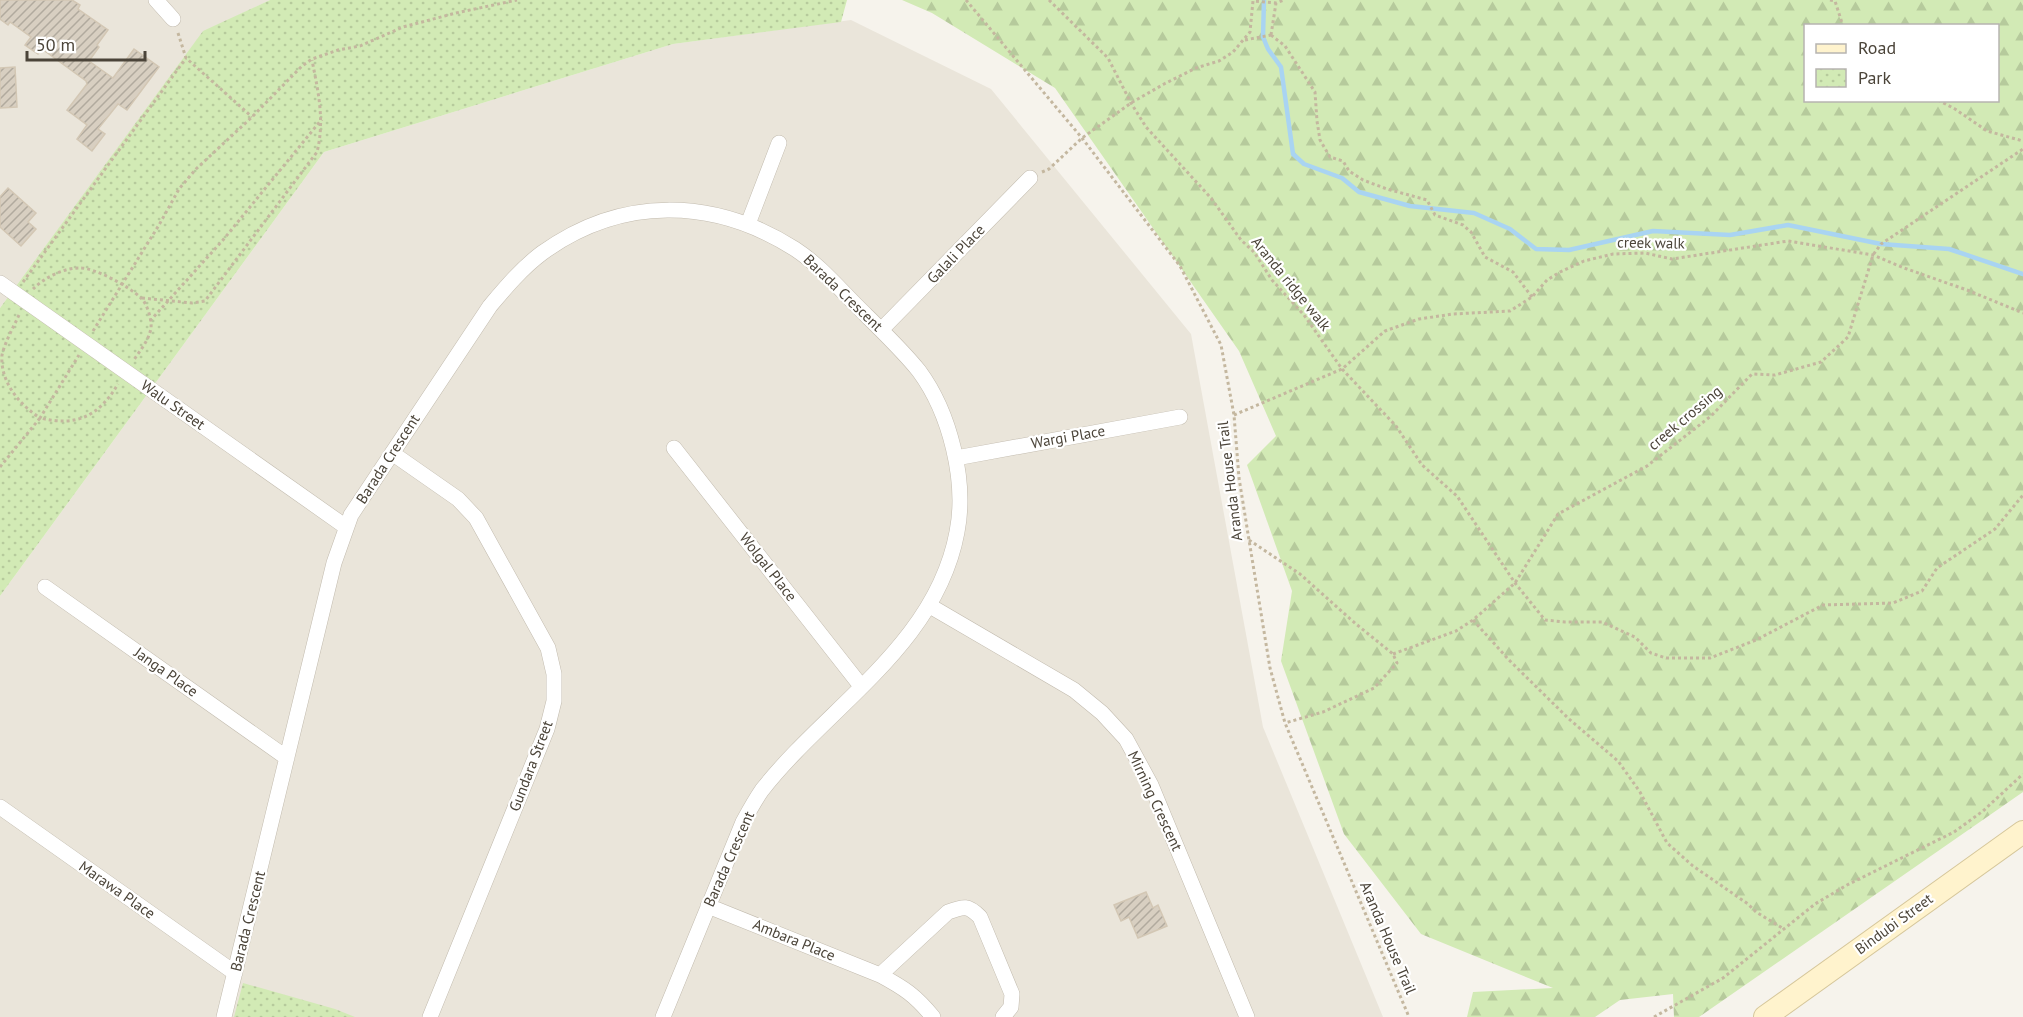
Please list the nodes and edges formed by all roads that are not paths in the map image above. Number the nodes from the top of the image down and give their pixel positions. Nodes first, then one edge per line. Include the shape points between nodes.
1 (156, 0) edge
2 (173, 19) road end
3 (779, 143) dead end
4 (1030, 178) road end
5 (748, 224) junction
6 (0, 283) edge
7 (881, 330) junction
8 (1180, 417) dead end
9 (674, 448) dead end
10 (392, 453) junction
11 (956, 458) junction
12 (346, 527) junction
13 (45, 586) dead end
14 (930, 606) junction
15 (861, 686) junction
16 (287, 758) junction
17 (0, 807) edge
18 (2023, 832) edge
19 (708, 906) junction
20 (235, 973) junction
21 (880, 975) junction
22 (224, 1017) edge
23 (430, 1017) edge
24 (663, 1017) edge
25 (933, 1017) edge
26 (1003, 1017) edge
27 (1247, 1017) edge
28 (1765, 1017) edge

1 - 2 street
3 - 5 street
4 - 7 street, Galali Place
5 - 7 street, Barada Crescent via 810,261
5 - 10 street, Barada Crescent via 681,209 645,211 608,219 573,234 513,278
6 - 12 street, Walu Street via 28,295
7 - 11 street, Barada Crescent via 929,387
8 - 11 street, Wargi Place
9 - 15 street, Wolgal Place
10 - 12 street, Barada Crescent
10 - 23 street, Gundara Street via 459,499 476,518 548,648 554,674 554,701 547,729
11 - 14 street, Barada Crescent via 960,494 957,532 947,569
12 - 16 street, Barada Crescent
13 - 16 street, Janga Place
14 - 15 street, Barada Crescent via 897,650
14 - 27 street, Mirning Crescent via 1074,690 1126,739 1151,785
15 - 19 street, Barada Crescent via 760,793 743,822
16 - 20 street, Barada Crescent
17 - 20 street, Marawa Place
18 - 28 main road, Bindubi Street
19 - 21 street, Ambara Place
19 - 24 street, Barada Crescent
20 - 22 street, Barada Crescent
21 - 25 street, Ambara Place via 917,997
21 - 26 street via 948,912 972,908 980,917 1012,994 1011,1007

